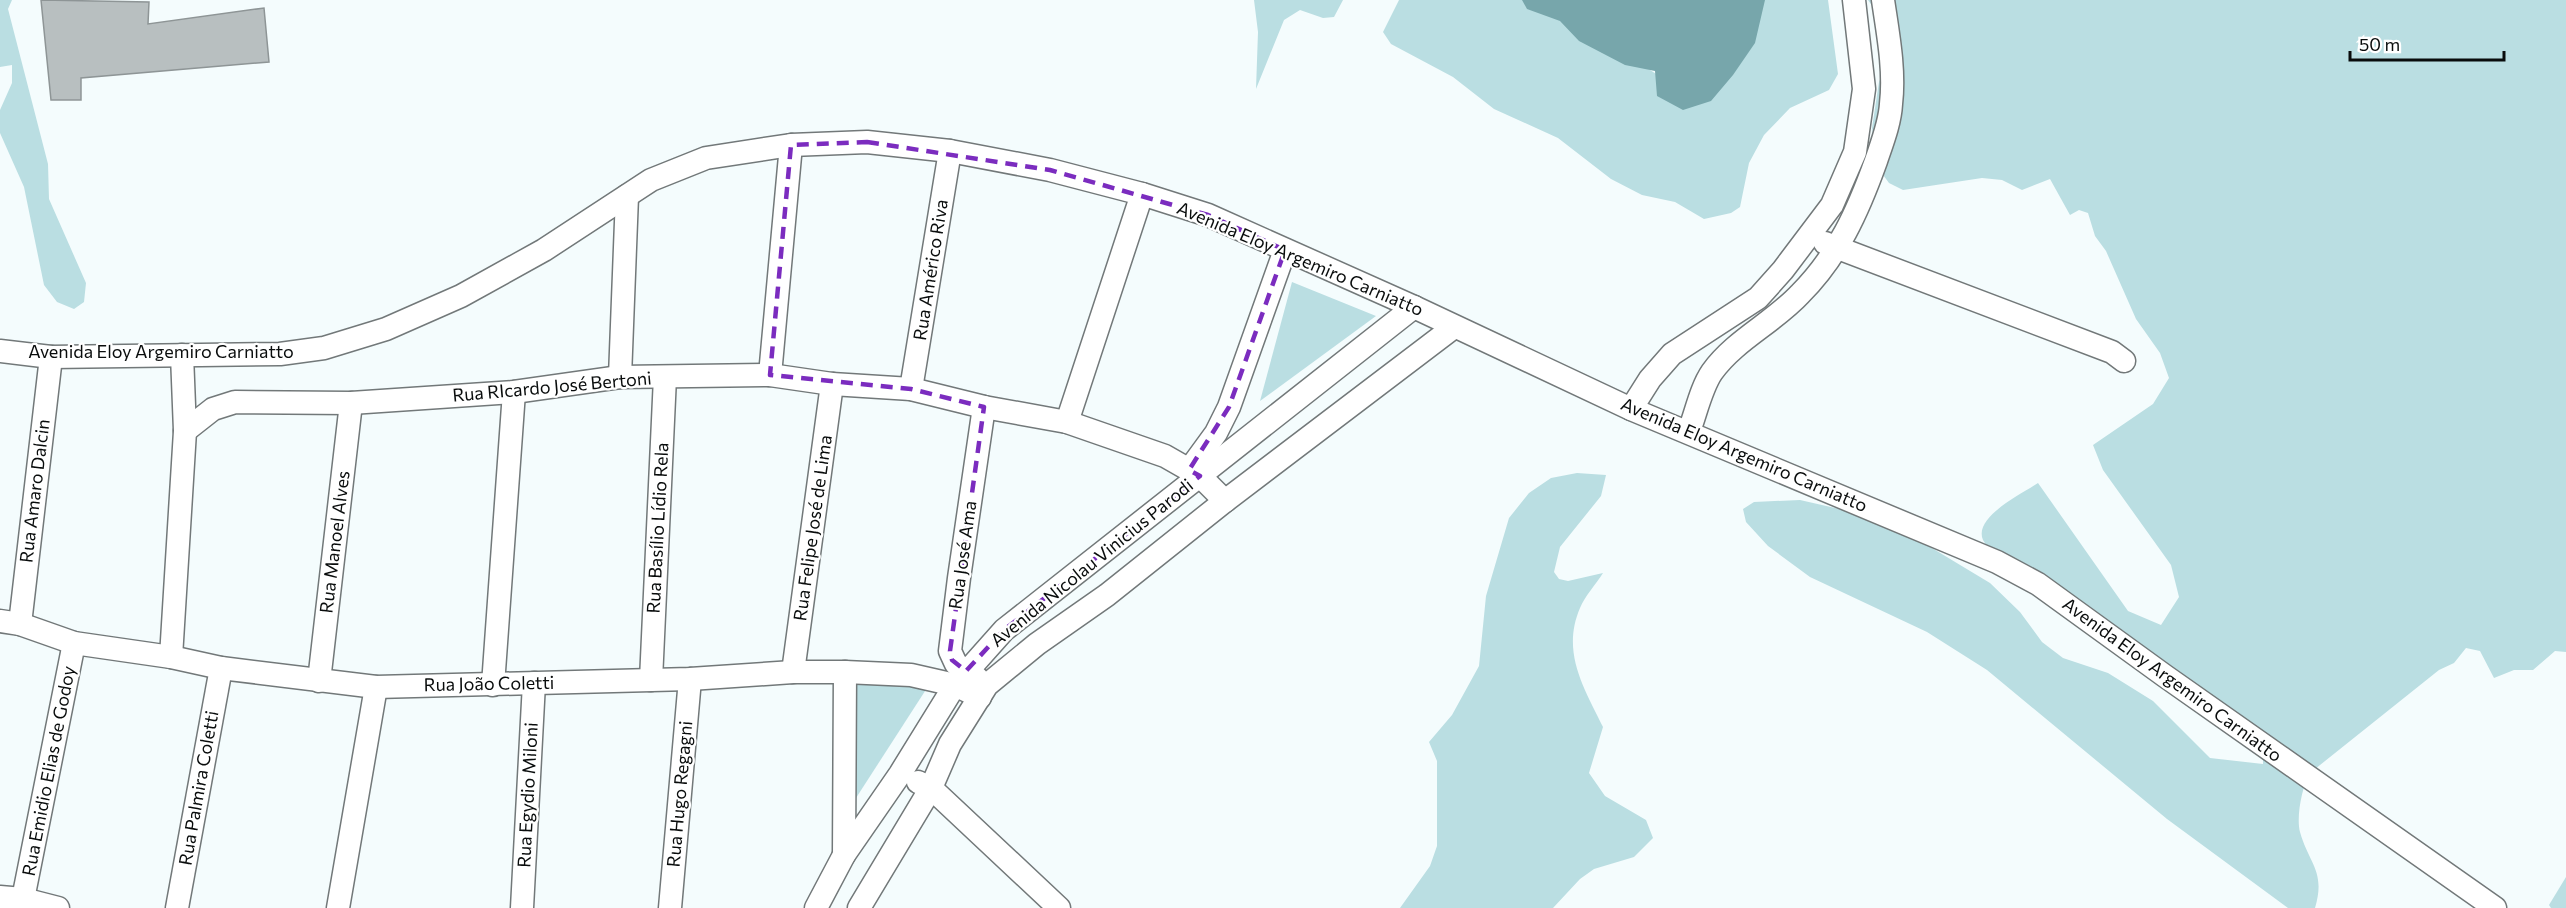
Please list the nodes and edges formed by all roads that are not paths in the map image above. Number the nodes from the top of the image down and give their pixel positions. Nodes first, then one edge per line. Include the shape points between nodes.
1 (1854, 0) edge
2 (1883, 0) edge
3 (791, 145) junction
4 (950, 151) junction
5 (1142, 194) junction
6 (627, 196) junction
7 (1810, 236) junction
8 (1838, 249) junction
9 (1285, 250) junction
10 (1414, 307) junction
11 (1454, 327) junction
12 (0, 351) edge
13 (182, 355) junction
14 (51, 357) junction
15 (2124, 361) dead end
16 (770, 375) junction
17 (620, 377) junction
18 (665, 377) junction
19 (832, 384) junction
20 (911, 389) junction
21 (514, 392) junction
22 (351, 403) junction
23 (984, 407) junction
24 (1631, 409) junction
25 (1067, 422) junction
26 (184, 431) junction
27 (1689, 431) junction
28 (1195, 473) junction
29 (1225, 501) junction
30 (10, 622) edge
31 (74, 643) junction
32 (171, 657) junction
33 (221, 668) junction
34 (793, 672) junction
35 (845, 672) junction
36 (960, 678) junction
37 (690, 679) junction
38 (651, 680) junction
39 (319, 681) junction
40 (534, 683) junction
41 (493, 685) junction
42 (376, 687) junction
43 (983, 691) junction
44 (900, 774) junction
45 (931, 788) junction
46 (844, 855) junction
47 (0, 897) edge
48 (23, 899) junction
49 (57, 908) edge
50 (177, 908) edge
51 (338, 908) edge
52 (522, 908) edge
53 (670, 908) edge
54 (816, 908) edge
55 (859, 908) edge
56 (1059, 908) edge
57 (2495, 908) edge

1 - 7 street via 1864,90 1855,152 1832,205
2 - 8 street via 1890,46 1891,105 1862,199
3 - 4 street, Avenida Eloy Argemiro Carniatto via 867,142
3 - 6 street, Avenida Eloy Argemiro Carniatto via 706,158 651,180
3 - 16 street
4 - 5 street, Avenida Eloy Argemiro Carniatto via 1050,170
4 - 20 street, Rua Américo Riva
5 - 9 street, Avenida Eloy Argemiro Carniatto via 1208,215
5 - 25 street
6 - 13 street, Avenida Eloy Argemiro Carniatto via 544,250 461,296 386,329 324,348 280,354
6 - 17 street
7 - 8 street
7 - 24 street via 1758,297 1672,354
8 - 15 street via 2112,352
8 - 27 street via 1799,296 1730,350 1710,374
9 - 10 street, Avenida Eloy Argemiro Carniatto
9 - 28 street via 1229,407
10 - 11 street, Avenida Eloy Argemiro Carniatto
10 - 28 street, Avenida Nicolau Vinicius Parodi
11 - 24 street, Avenida Eloy Argemiro Carniatto
11 - 29 street, Avenida Nicolau Vinicius Parodi
12 - 14 street, Avenida Eloy Argemiro Carniatto
13 - 14 street, Avenida Eloy Argemiro Carniatto
13 - 26 street
14 - 30 street, Rua Amaro Dalcin
16 - 18 street, Rua RIcardo José Bertoni
16 - 19 street, Rua RIcardo José Bertoni
17 - 18 street, Rua RIcardo José Bertoni
17 - 21 street, Rua RIcardo José Bertoni
18 - 38 street, Rua Basílio Lídio Rela
19 - 20 street, Rua RIcardo José Bertoni
19 - 34 street, Rua Felipe José de Lima
20 - 23 street, Rua RIcardo José Bertoni
21 - 22 street, Rua RIcardo José Bertoni
21 - 41 street
22 - 26 street, Rua RIcardo José Bertoni via 235,402 213,409
22 - 39 street, Rua Manoel Alves
23 - 25 street, Rua RIcardo José Bertoni
23 - 36 street, Rua José Ama via 951,651
24 - 27 street, Avenida Eloy Argemiro Carniatto
25 - 28 street, Rua RIcardo José Bertoni via 1145,448
26 - 32 street
27 - 57 street, Avenida Eloy Argemiro Carniatto via 1997,562 2038,584
28 - 29 street, Rua RIcardo José Bertoni
28 - 36 street, Avenida Nicolau Vinicius Parodi via 1004,630
29 - 43 street, Avenida Nicolau Vinicius Parodi via 1107,595 1037,644
30 - 31 street, Rua João Coletti
31 - 32 street, Rua João Coletti
31 - 48 street, Rua Emidio Elias de Godoy
32 - 33 street, Rua João Coletti
33 - 39 street, Rua João Coletti
33 - 50 street, Rua Palmira Coletti
34 - 35 street, Rua João Coletti
34 - 37 street, Rua João Coletti
35 - 36 street, Rua João Coletti
35 - 46 street
36 - 43 street, Rua João Coletti
36 - 44 street, Avenida Nicolau Vinicius Parodi
37 - 38 street, Rua João Coletti
37 - 53 street, Rua Hugo Regagni
38 - 40 street, Rua João Coletti
39 - 42 street, Rua João Coletti
40 - 41 street, Rua João Coletti
40 - 52 street, Rua Egydio Miloni
41 - 42 street, Rua João Coletti
42 - 51 street
43 - 45 street, Avenida Nicolau Vinicius Parodi via 950,744
44 - 45 street
44 - 46 street, Avenida Nicolau Vinicius Parodi
45 - 55 street, Avenida Nicolau Vinicius Parodi
45 - 56 street
46 - 54 street, Avenida Nicolau Vinicius Parodi
47 - 48 street
48 - 49 street

